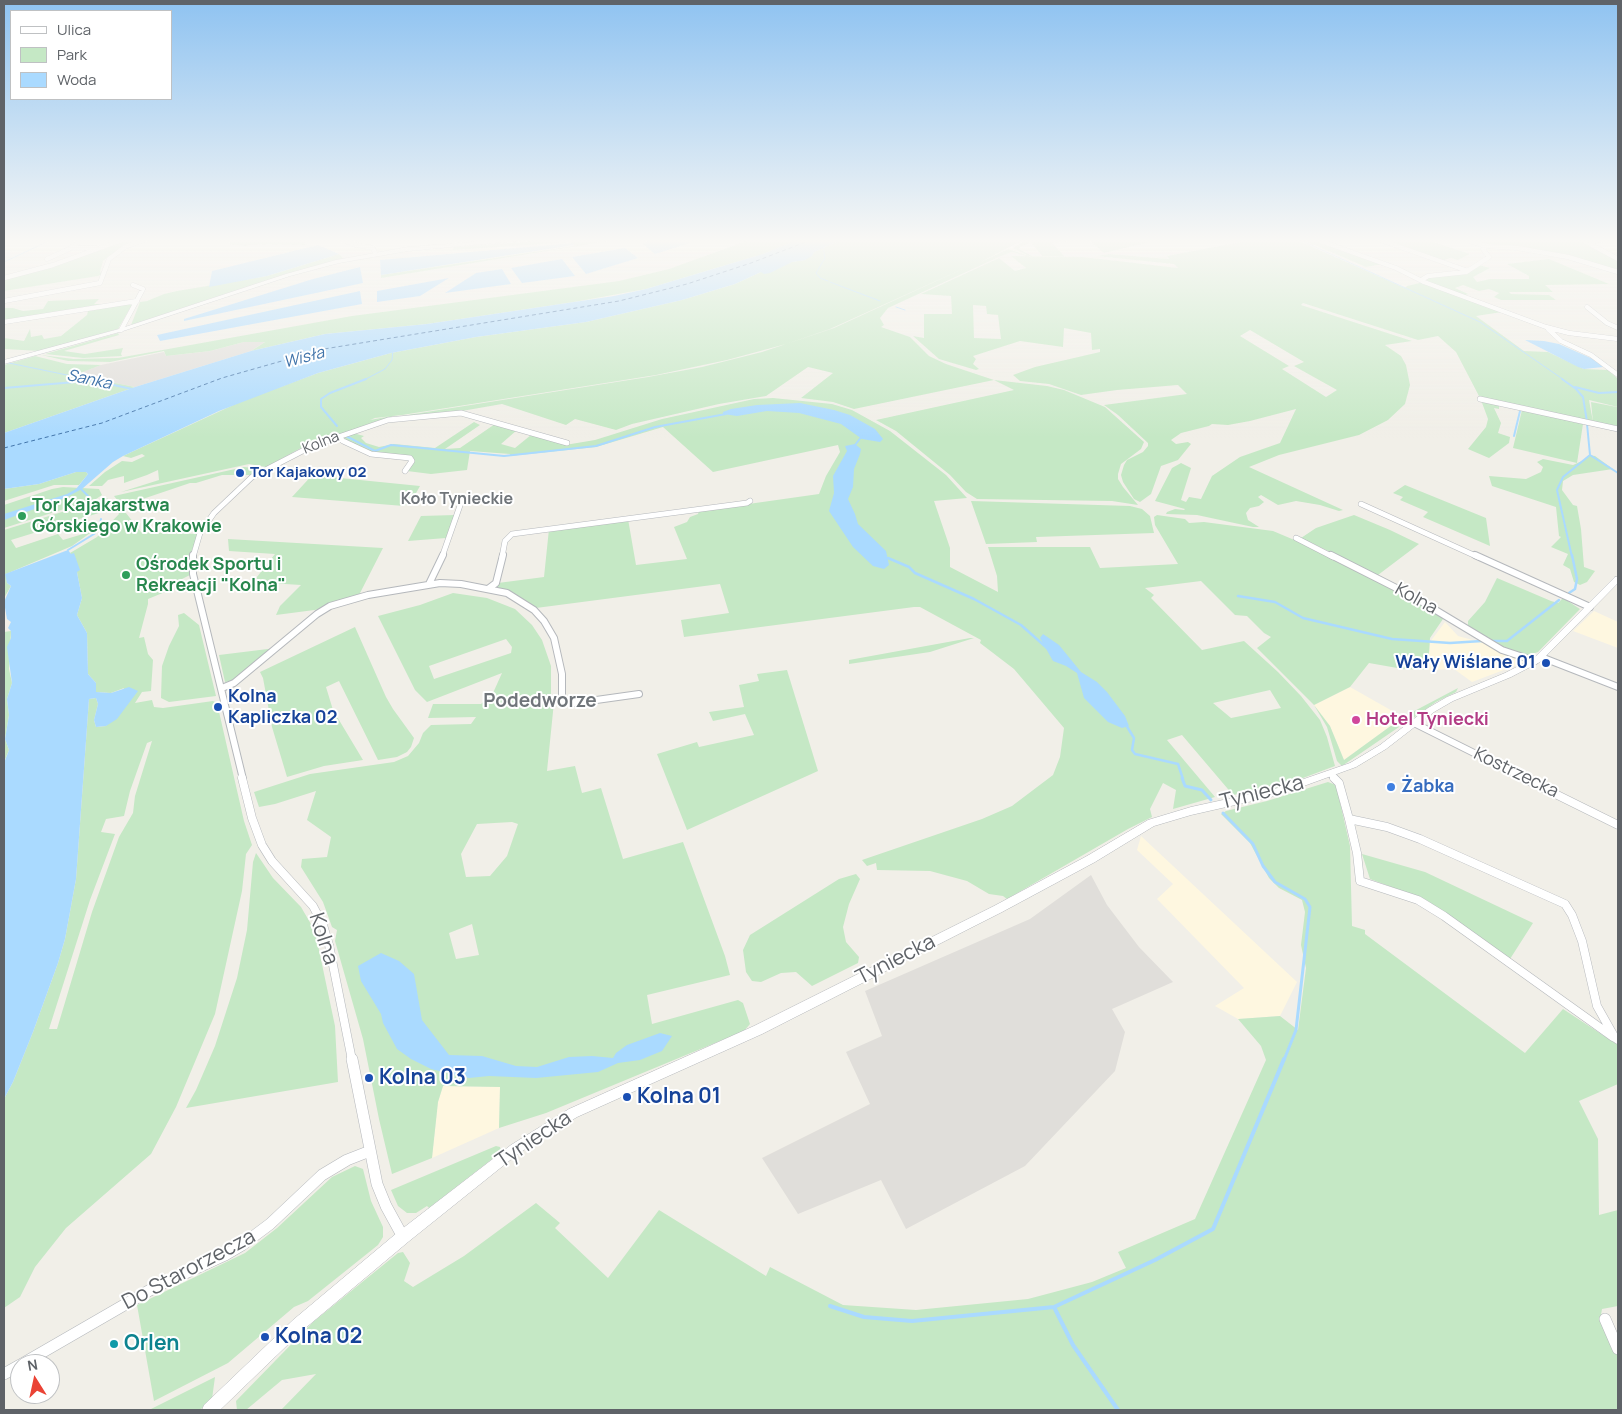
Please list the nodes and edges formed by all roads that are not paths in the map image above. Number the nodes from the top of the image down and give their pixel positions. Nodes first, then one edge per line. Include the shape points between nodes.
1 (105, 306) edge
2 (135, 306) edge
3 (187, 306) edge
4 (1489, 306) edge
5 (1586, 307) dead end
6 (4, 322) edge
7 (128, 324) junction
8 (1546, 327) junction
9 (1618, 328) edge
10 (1569, 334) junction
11 (1555, 335) junction
12 (1618, 339) edge
13 (4, 362) edge
14 (1618, 375) edge
15 (1480, 399) dead end
16 (1618, 429) edge
17 (337, 436) junction
18 (567, 443) dead end
19 (405, 471) dead end
20 (463, 497) dead end
21 (750, 501) dead end
22 (1361, 504) dead end
23 (1296, 538) dead end
24 (1618, 579) edge
25 (429, 584) junction
26 (488, 589) junction
27 (1590, 607) junction
28 (1538, 659) junction
29 (1618, 687) edge
30 (222, 688) junction
31 (639, 694) dead end
32 (1414, 723) junction
33 (1331, 774) junction
34 (1349, 819) junction
35 (1618, 824) edge
36 (1616, 1039) edge
37 (370, 1151) junction
38 (402, 1237) junction
39 (1605, 1319) dead end
40 (1618, 1349) edge
41 (38, 1354) edge
42 (209, 1410) edge

1 - 6 street
2 - 7 street
3 - 7 main road
4 - 8 street
5 - 9 street
7 - 13 main road via 121,330
8 - 10 street
8 - 11 street
10 - 11 street
10 - 12 street
11 - 14 street
15 - 16 street
17 - 18 street, Kolna via 397,418 453,412
17 - 19 street via 371,454 408,457 412,461
17 - 30 street, Kolna via 252,476 220,506 198,538 193,552 193,574
20 - 25 street via 439,566
21 - 26 street via 512,534 505,541 496,583
22 - 27 street
23 - 28 street, Kolna via 1414,597 1502,650
24 - 27 street, Tyniecka
25 - 26 street via 461,584
25 - 30 street via 349,599 330,606 234,683
26 - 31 street via 507,593 544,620 554,638 565,702
27 - 28 street, Tyniecka
28 - 29 street, Kolna
28 - 32 street, Tyniecka via 1450,699
30 - 37 street, Kolna via 252,818 262,845 279,871 313,906 326,934
32 - 33 street, Tyniecka via 1373,754
32 - 35 street, Kostrzecka
33 - 34 street via 1340,783
33 - 38 street, Tyniecka via 1279,791 1191,810 1151,823 998,909 758,1030 573,1113 515,1149
34 - 36 street via 1360,881 1418,900 1444,916
34 - 36 street via 1420,838 1565,904 1582,941 1597,1006
37 - 38 street via 381,1195
37 - 41 street, Do Starorzecza via 346,1160 322,1175 270,1224 242,1245 157,1286
38 - 42 street, Tyniecka via 298,1324
39 - 40 street

